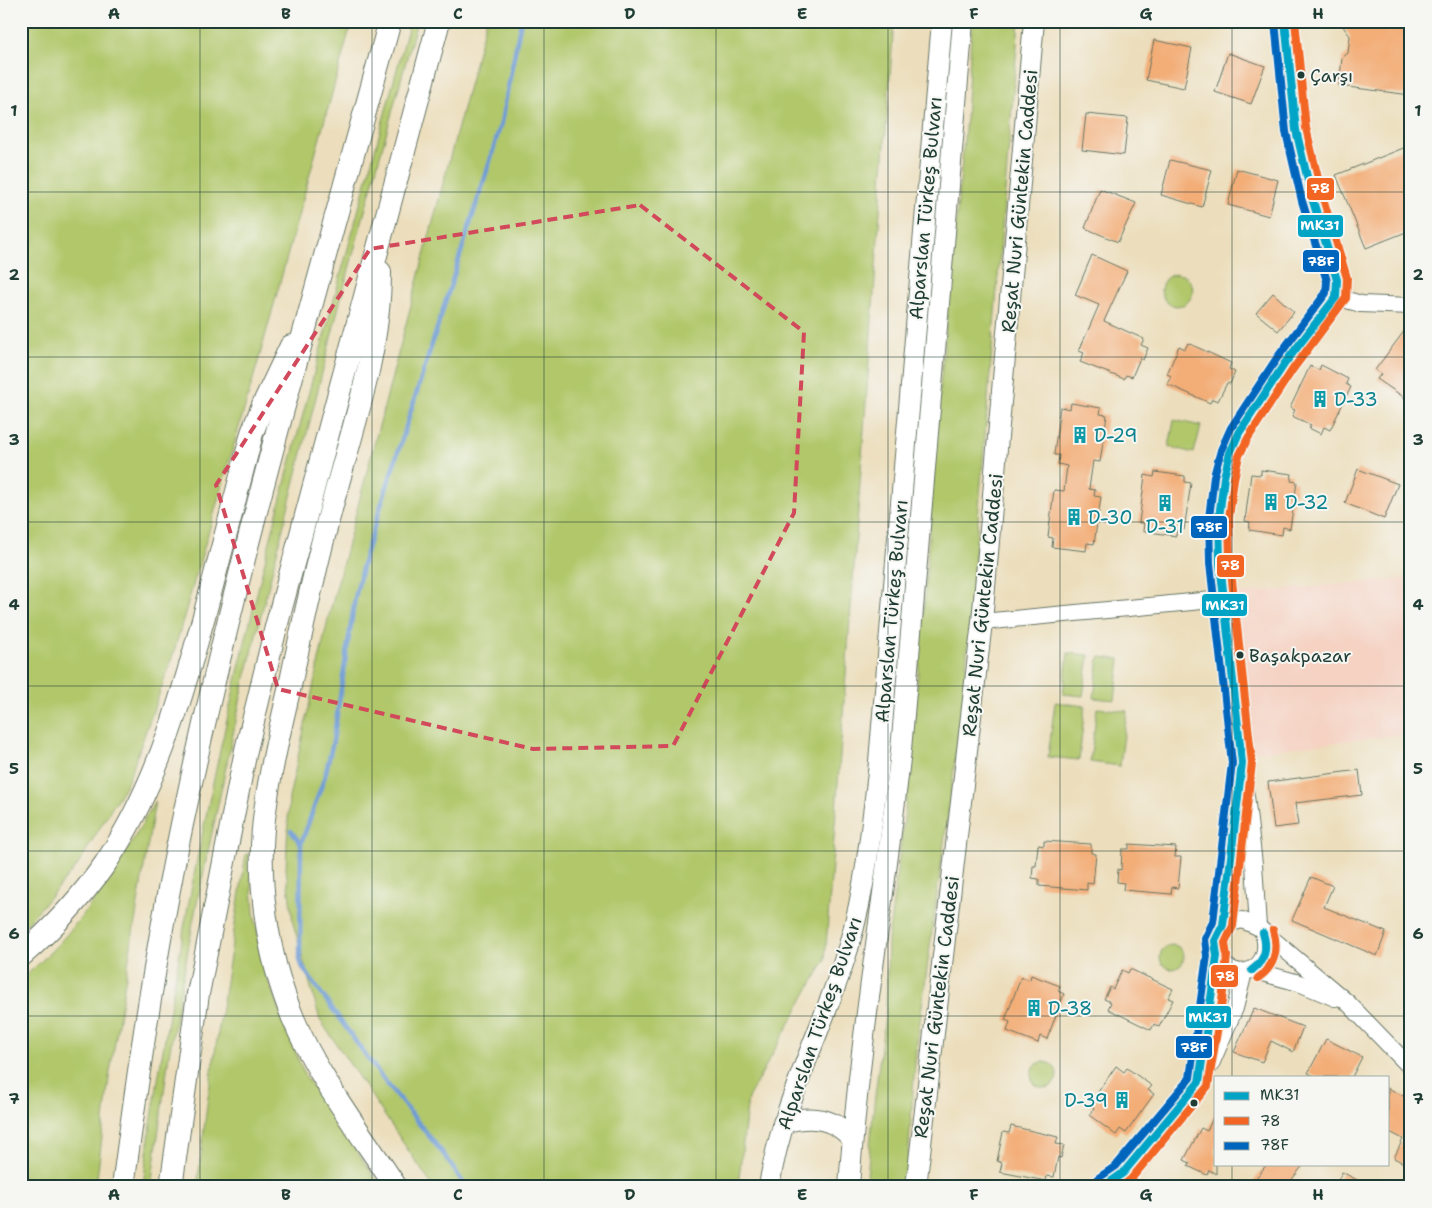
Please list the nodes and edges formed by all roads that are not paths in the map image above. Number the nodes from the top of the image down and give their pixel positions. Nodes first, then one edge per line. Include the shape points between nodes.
1 (390, 21) edge
2 (439, 21) edge
3 (942, 21) edge
4 (964, 21) edge
5 (1034, 21) edge
6 (1285, 21) edge
7 (380, 240) junction
8 (1336, 297) junction
9 (1411, 306) edge
10 (309, 315) junction
11 (1223, 599) junction
12 (982, 622) junction
13 (1242, 763) junction
14 (1224, 925) junction
15 (1261, 930) junction
16 (21, 956) edge
17 (1217, 956) junction
18 (1248, 971) junction
19 (1348, 1003) junction
20 (1411, 1068) edge
21 (1199, 1082) junction
22 (783, 1124) junction
23 (852, 1139) junction
24 (123, 1187) edge
25 (171, 1187) edge
26 (396, 1187) edge
27 (769, 1187) edge
28 (849, 1187) edge
29 (916, 1187) edge
30 (1103, 1187) edge

1 - 10 highway
2 - 7 highway
3 - 22 main road, Alparslan Türkeş Bulvarı via 878,773 866,866 860,904 843,966 806,1055
4 - 23 main road, Alparslan Türkeş Bulvarı via 901,750
5 - 12 main road, Reşat Nuri Güntekin Caddesi
6 - 8 street via 1296,130 1337,280
7 - 25 highway via 276,627 232,813 198,994
7 - 26 highway via 380,299 371,357 301,631 266,805 262,845 269,930 277,971 293,1018 318,1066
8 - 9 street via 1361,304
8 - 11 street via 1285,363 1239,432 1230,453 1219,518
10 - 16 highway via 287,353 252,433 181,698 142,798 124,833 87,888 42,938
10 - 24 highway via 213,685 186,804 153,982
11 - 12 street
11 - 13 street
12 - 29 main road, Reşat Nuri Güntekin Caddesi
13 - 14 street
13 - 15 street
14 - 15 street via 1242,920
14 - 17 street via 1215,942
15 - 18 street via 1266,950 1258,966
15 - 19 street
17 - 18 street via 1228,968
17 - 21 street via 1208,1037
18 - 19 street via 1299,983
18 - 21 street via 1235,1008
19 - 20 street
21 - 30 street via 1123,1173
22 - 23 main road via 812,1118 834,1123
22 - 27 main road, Alparslan Türkeş Bulvarı
23 - 28 main road, Alparslan Türkeş Bulvarı

